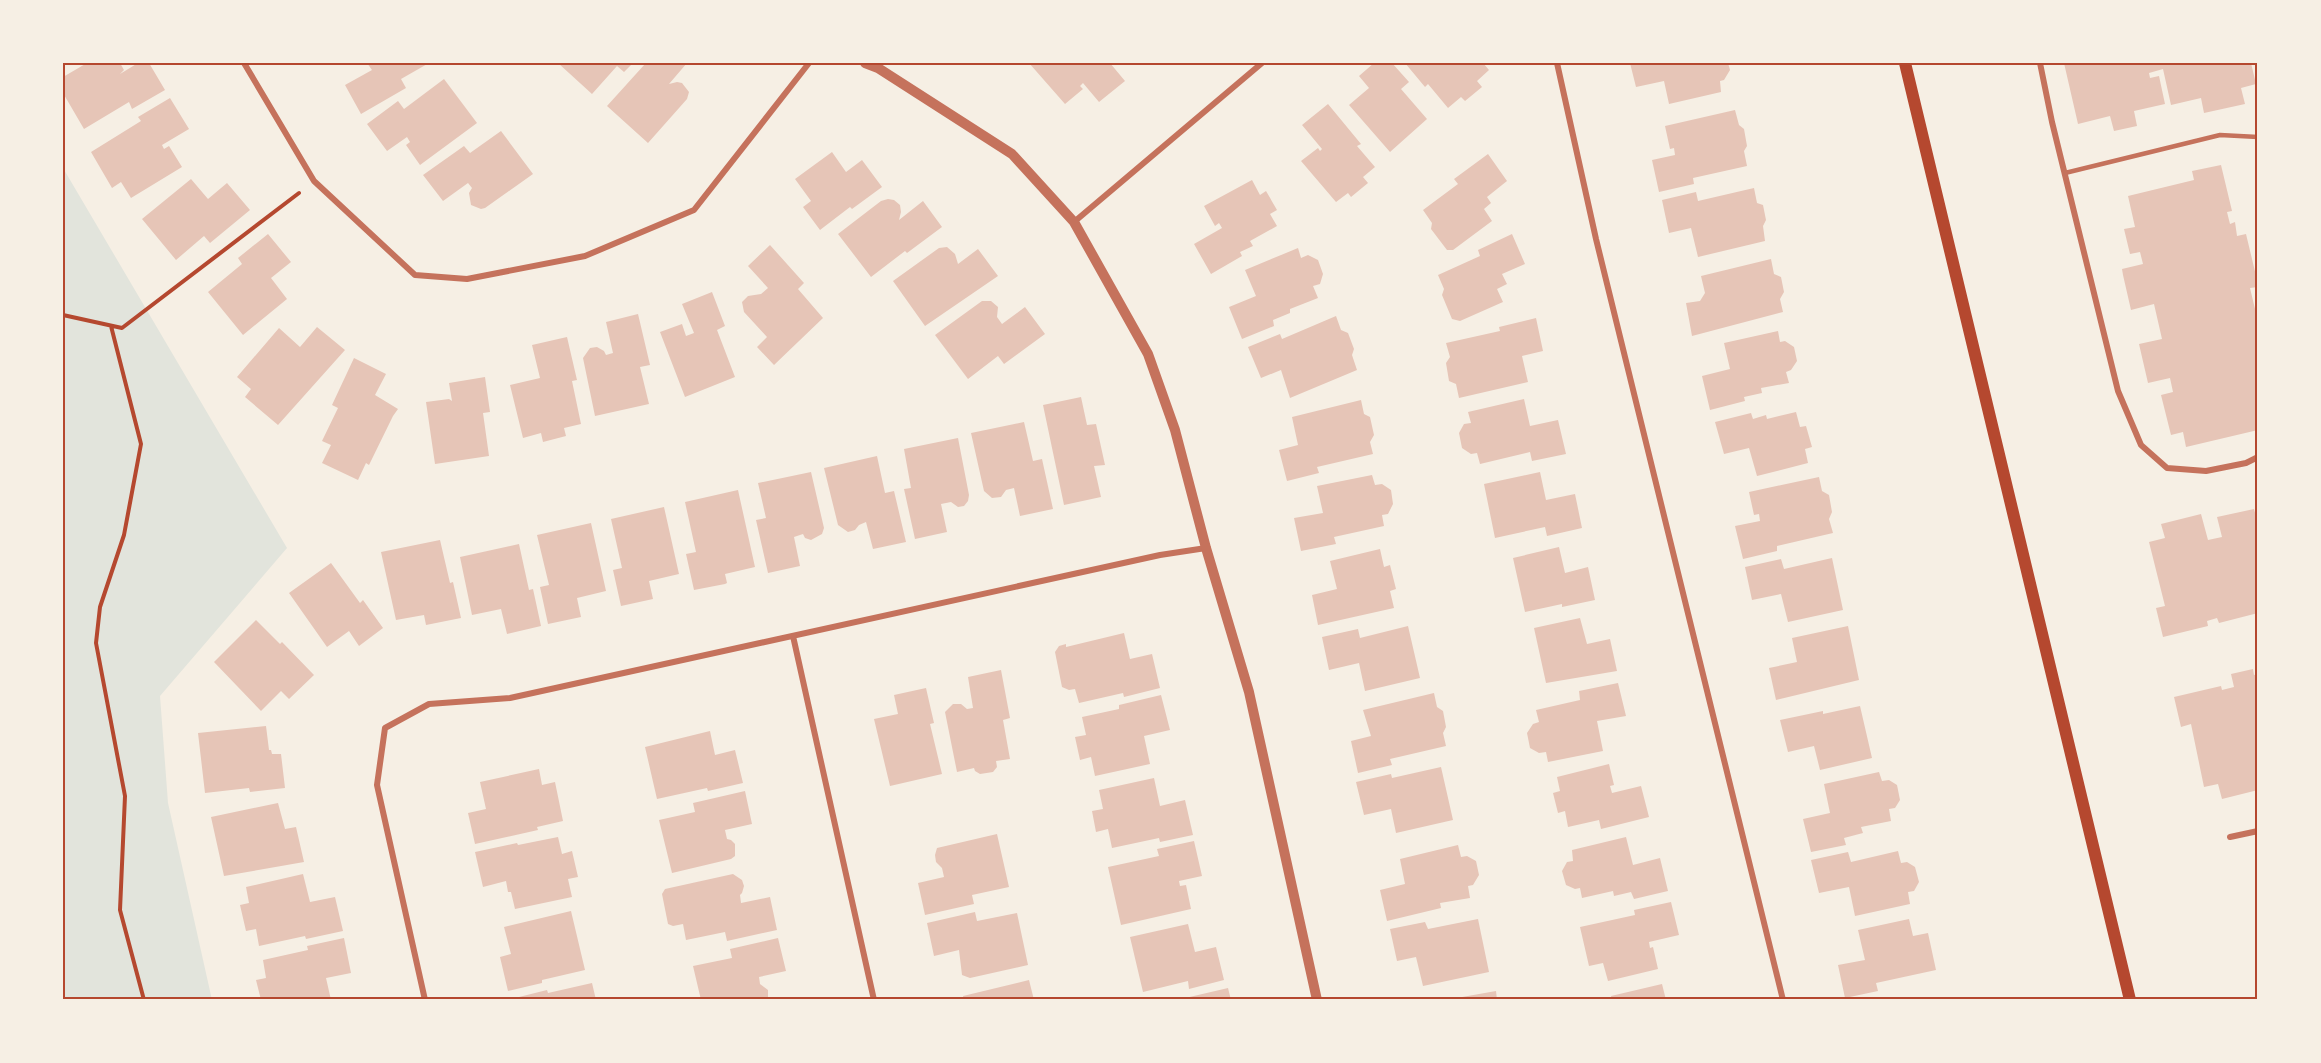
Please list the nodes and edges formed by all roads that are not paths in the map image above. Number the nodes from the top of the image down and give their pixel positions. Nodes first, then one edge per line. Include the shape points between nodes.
1 (244, 63) edge
2 (808, 63) edge
3 (865, 63) edge
4 (1262, 63) edge
5 (1557, 63) edge
6 (1905, 63) edge
7 (2040, 63) edge
8 (2258, 137) edge
9 (2065, 173) junction
10 (1074, 222) junction
11 (2258, 457) edge
12 (1206, 548) junction
13 (794, 636) junction
14 (2258, 831) edge
15 (2230, 837) dead end
16 (425, 1000) edge
17 (873, 1000) edge
18 (1317, 1000) edge
19 (1783, 1000) edge
20 (2130, 1000) edge

1 - 2 street via 314,181 415,275 467,279 585,256 694,210
3 - 10 street via 1012,154
4 - 10 street
5 - 19 street via 1596,239
6 - 20 main road
7 - 9 street
8 - 9 lane via 2220,135
9 - 11 street via 2118,391 2141,445 2167,468 2206,471
10 - 12 street via 1148,354 1175,430
12 - 13 street
12 - 18 street via 1249,693
13 - 16 street via 510,698 429,704 385,728 376,785
13 - 17 street
14 - 15 street

